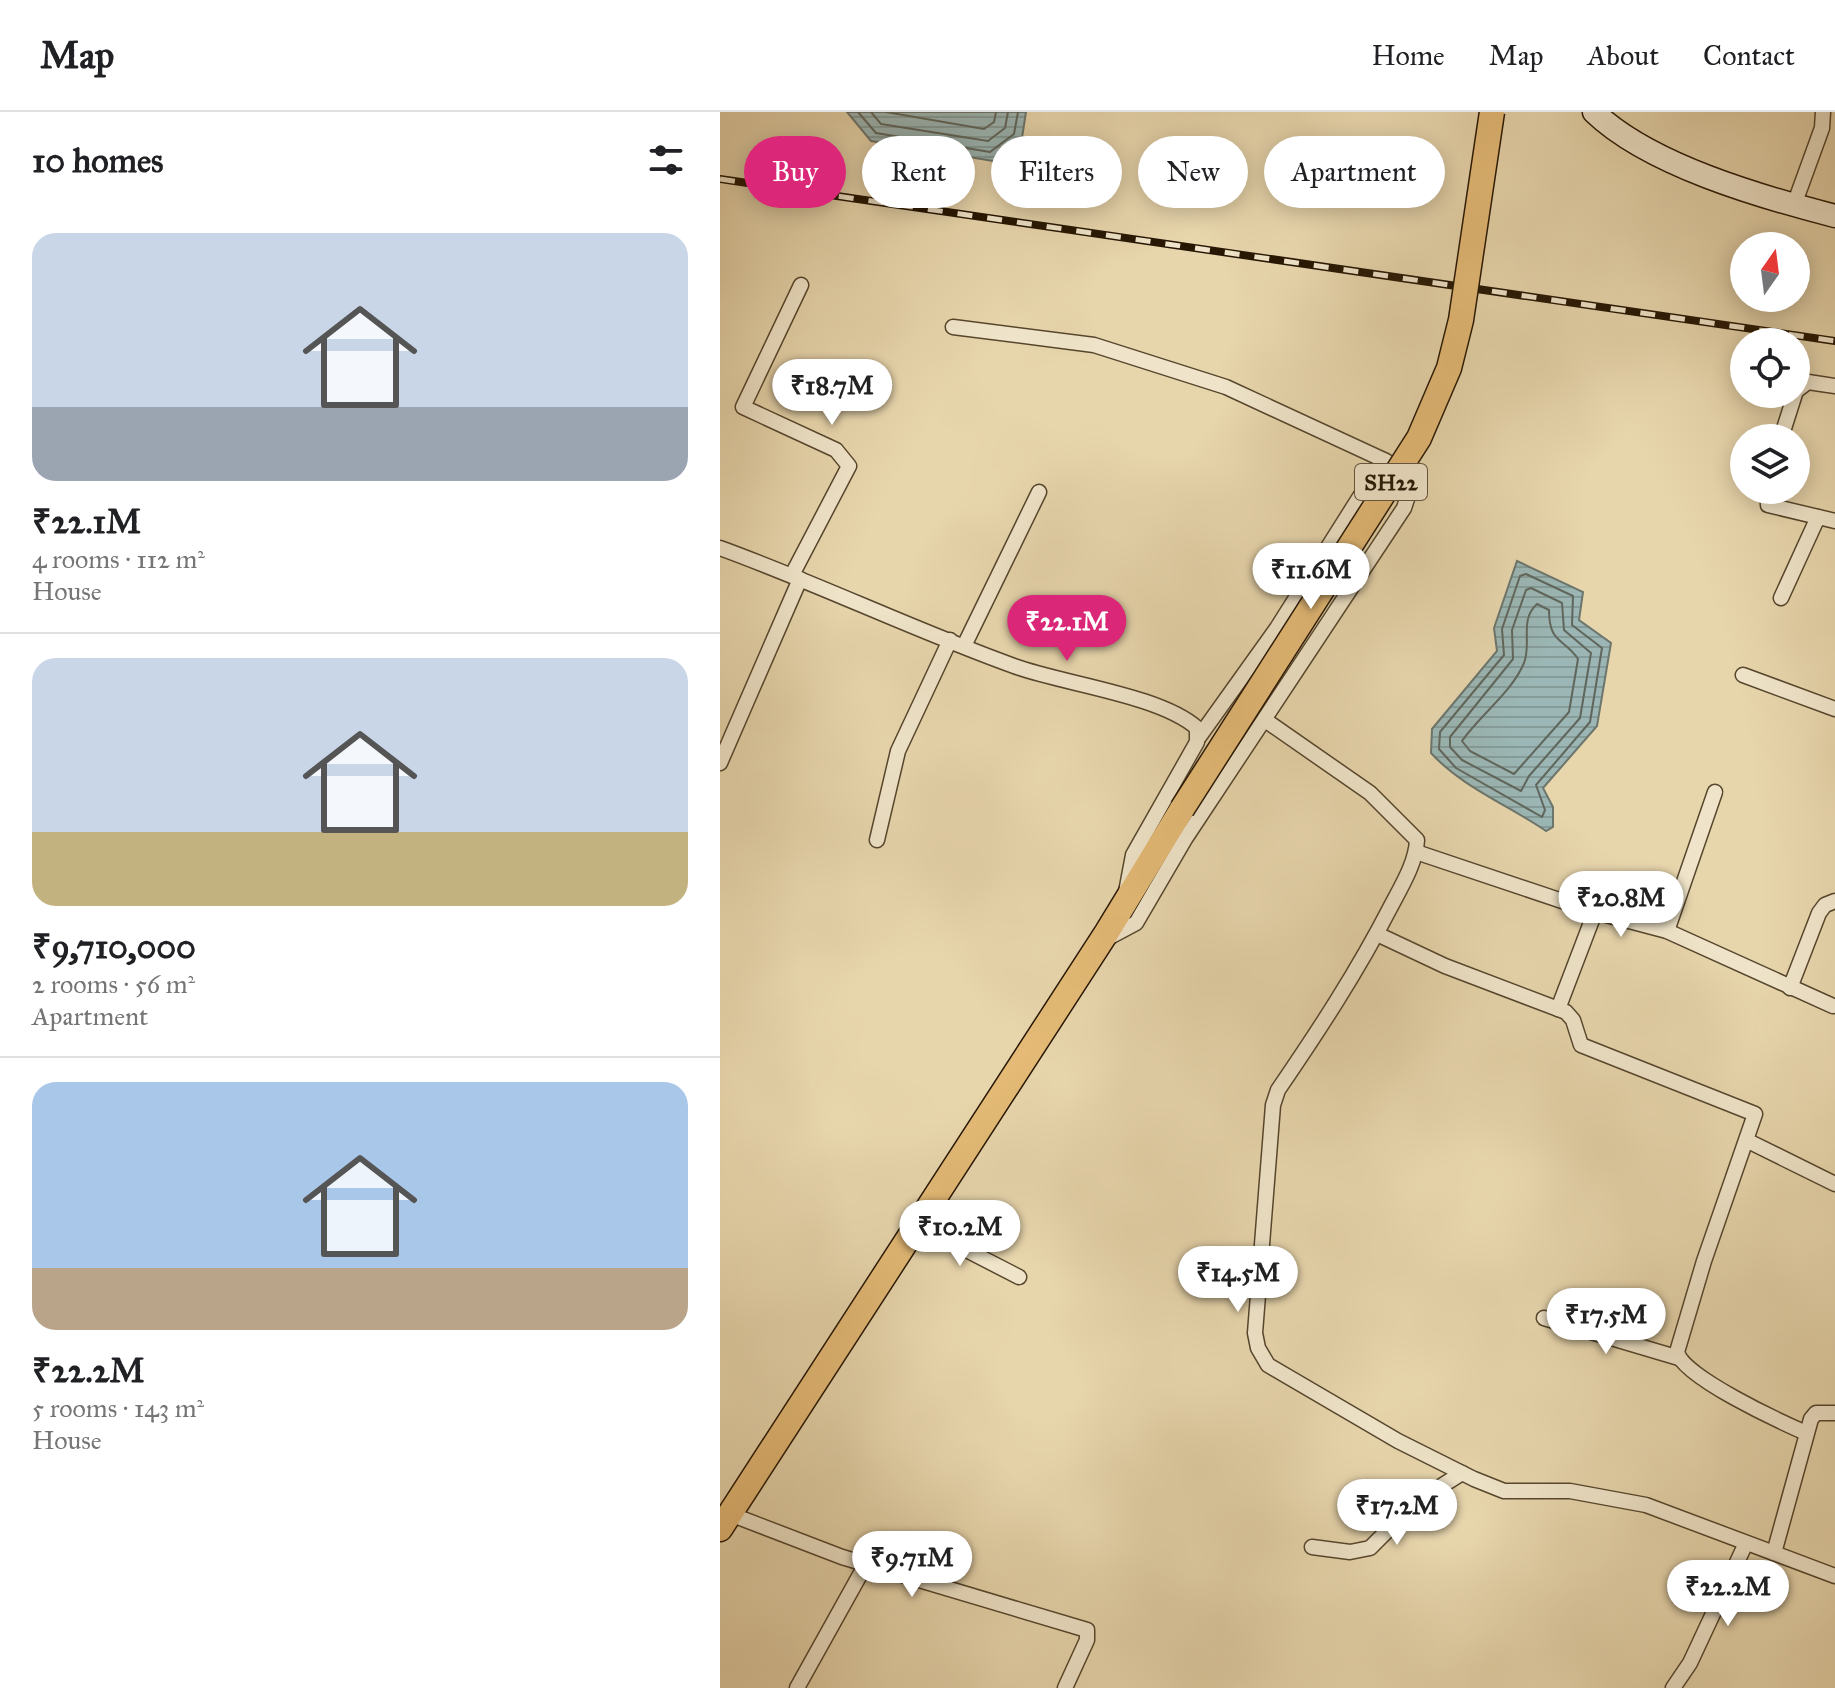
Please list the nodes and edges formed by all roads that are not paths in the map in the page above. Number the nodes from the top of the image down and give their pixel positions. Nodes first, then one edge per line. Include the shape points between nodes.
1 (1492, 112) edge
2 (1594, 112) edge
3 (1823, 112) edge
4 (1794, 205) junction
5 (1835, 216) edge
6 (801, 285) dead end
7 (953, 327) dead end
8 (1810, 382) edge
9 (1835, 386) edge
10 (1383, 460) junction
11 (1039, 492) dead end
12 (1768, 504) edge
13 (1818, 517) junction
14 (1835, 521) edge
15 (720, 548) edge
16 (796, 577) junction
17 (1781, 598) dead end
18 (957, 643) junction
19 (1743, 675) dead end
20 (1835, 709) edge
21 (1265, 720) junction
22 (1199, 737) junction
23 (720, 763) edge
24 (1715, 792) dead end
25 (877, 840) dead end
26 (1416, 852) junction
27 (1835, 901) edge
28 (1124, 904) junction
29 (1595, 912) junction
30 (1667, 931) junction
31 (1377, 934) junction
32 (1101, 942) junction
33 (1790, 988) junction
34 (1833, 1006) edge
35 (1558, 1009) junction
36 (1748, 1141) junction
37 (1835, 1184) edge
38 (918, 1225) junction
39 (1019, 1277) dead end
40 (1544, 1318) dead end
41 (1679, 1358) junction
42 (1835, 1413) edge
43 (1806, 1433) junction
44 (1462, 1473) junction
45 (725, 1522) edge
46 (1746, 1543) junction
47 (1312, 1547) dead end
48 (1774, 1553) junction
49 (866, 1564) junction
50 (1835, 1576) edge
51 (797, 1688) edge
52 (1065, 1688) edge
53 (1673, 1688) edge

1 - 28 main road, SH22, bridge via 1461,320 1449,368 1419,438
2 - 4 street via 1667,160
3 - 4 street
4 - 5 street
6 - 16 street via 743,407 836,450 849,466
7 - 10 street via 1094,345 1226,387
8 - 9 street
10 - 21 street via 1413,481 1404,508
10 - 22 street via 1277,628
11 - 18 street
12 - 13 street
13 - 14 street
13 - 17 street
15 - 16 street
16 - 18 street
16 - 23 street
18 - 22 street via 1043,675 1171,712 1190,722
18 - 25 street via 898,751
19 - 20 street
21 - 26 street via 1370,793 1413,833
21 - 32 street via 1136,923
22 - 28 street via 1133,855
24 - 30 street
26 - 29 street
26 - 31 street
27 - 33 street via 1819,913
28 - 32 main road, SH22
29 - 30 street
29 - 35 street
30 - 33 street
31 - 35 street
31 - 44 street via 1273,1105 1255,1333 1268,1365 1283,1376
32 - 38 main road, SH22
33 - 34 street
35 - 36 street via 1570,1014 1581,1045 1750,1109 1756,1119
36 - 37 street
36 - 41 street via 1680,1334
38 - 39 street
38 - 45 main road, SH22
40 - 41 street
41 - 43 street via 1746,1407
42 - 43 street via 1816,1413
43 - 48 street
44 - 46 street via 1504,1491 1570,1491 1646,1505
44 - 47 street via 1416,1502 1370,1548 1350,1552
45 - 49 street
46 - 48 street
46 - 53 street
48 - 50 street
49 - 51 street
49 - 52 street via 1087,1630

